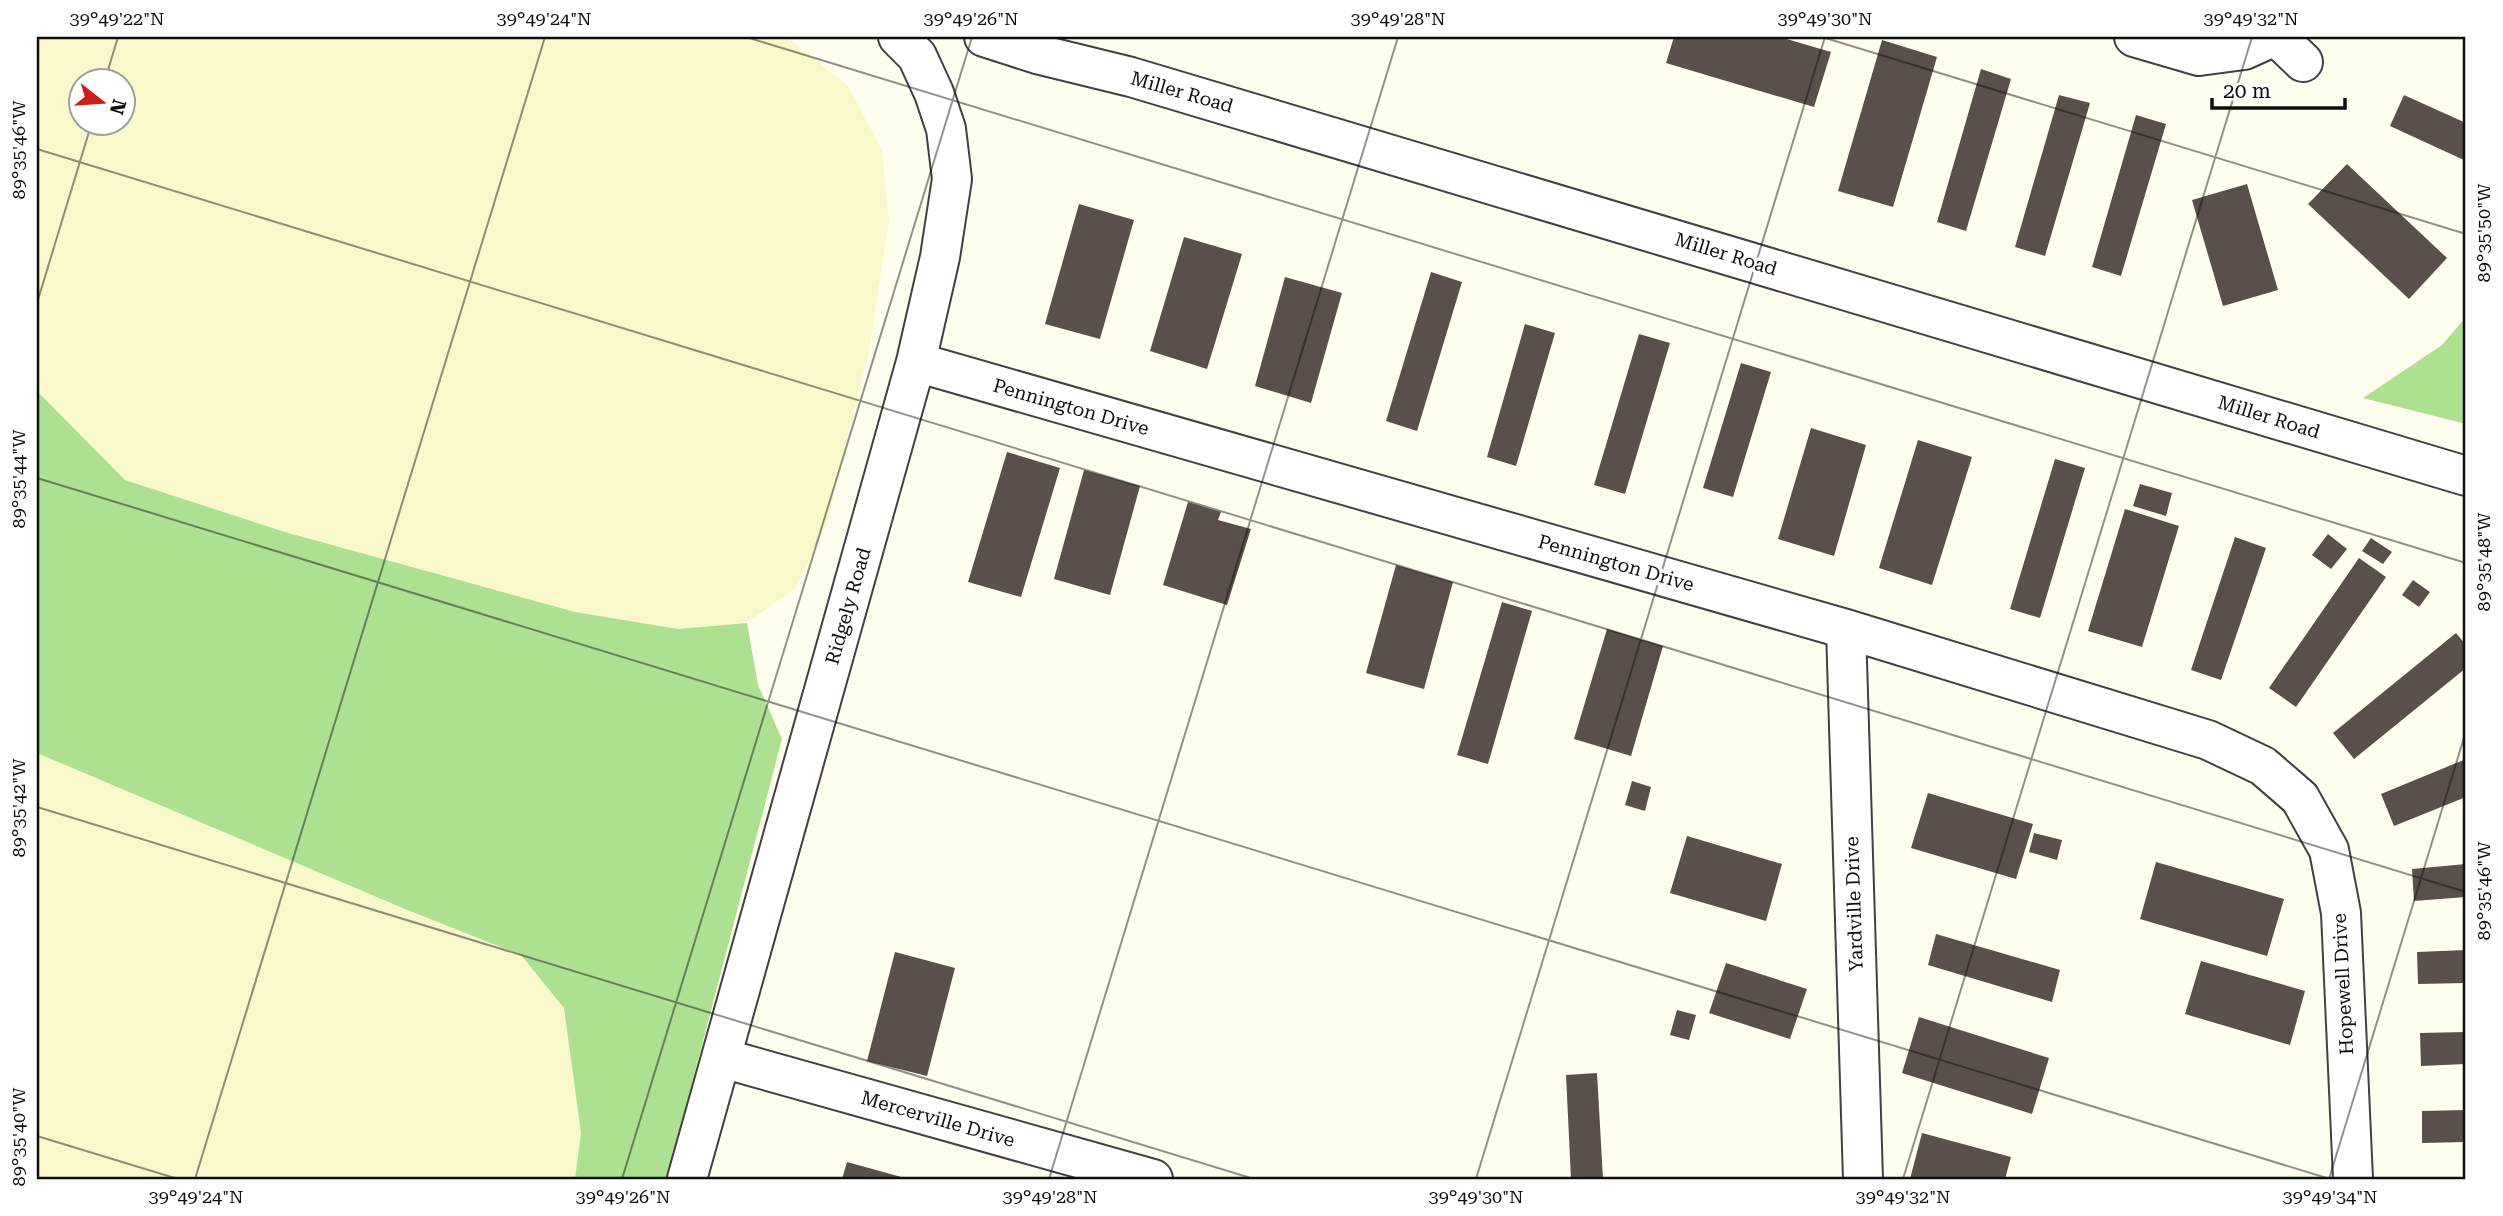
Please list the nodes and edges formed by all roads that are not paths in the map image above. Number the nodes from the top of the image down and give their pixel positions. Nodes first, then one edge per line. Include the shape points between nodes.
1 (898, 37) edge
2 (984, 37) edge
3 (2134, 37) edge
4 (2284, 45) edge
5 (916, 362) junction
6 (2466, 477) edge
7 (1846, 629) junction
8 (2300, 798) joint
9 (722, 1058) junction
10 (687, 1179) edge
11 (1153, 1179) edge
12 (1863, 1179) edge
13 (2353, 1179) edge

1 - 5 street, Ridgely Road via 916,56 934,93 946,129 952,179
2 - 6 street, Miller Road
3 - 4 street via 2199,56
5 - 7 street, Pennington Drive
5 - 9 street, Ridgely Road
7 - 8 street, Pennington Drive via 2208,740 2263,766
7 - 12 street, Yardville Drive
8 - 13 street, Hopewell Drive via 2329,850 2341,913
9 - 10 street, Ridgely Road
9 - 11 street, Mercerville Drive

